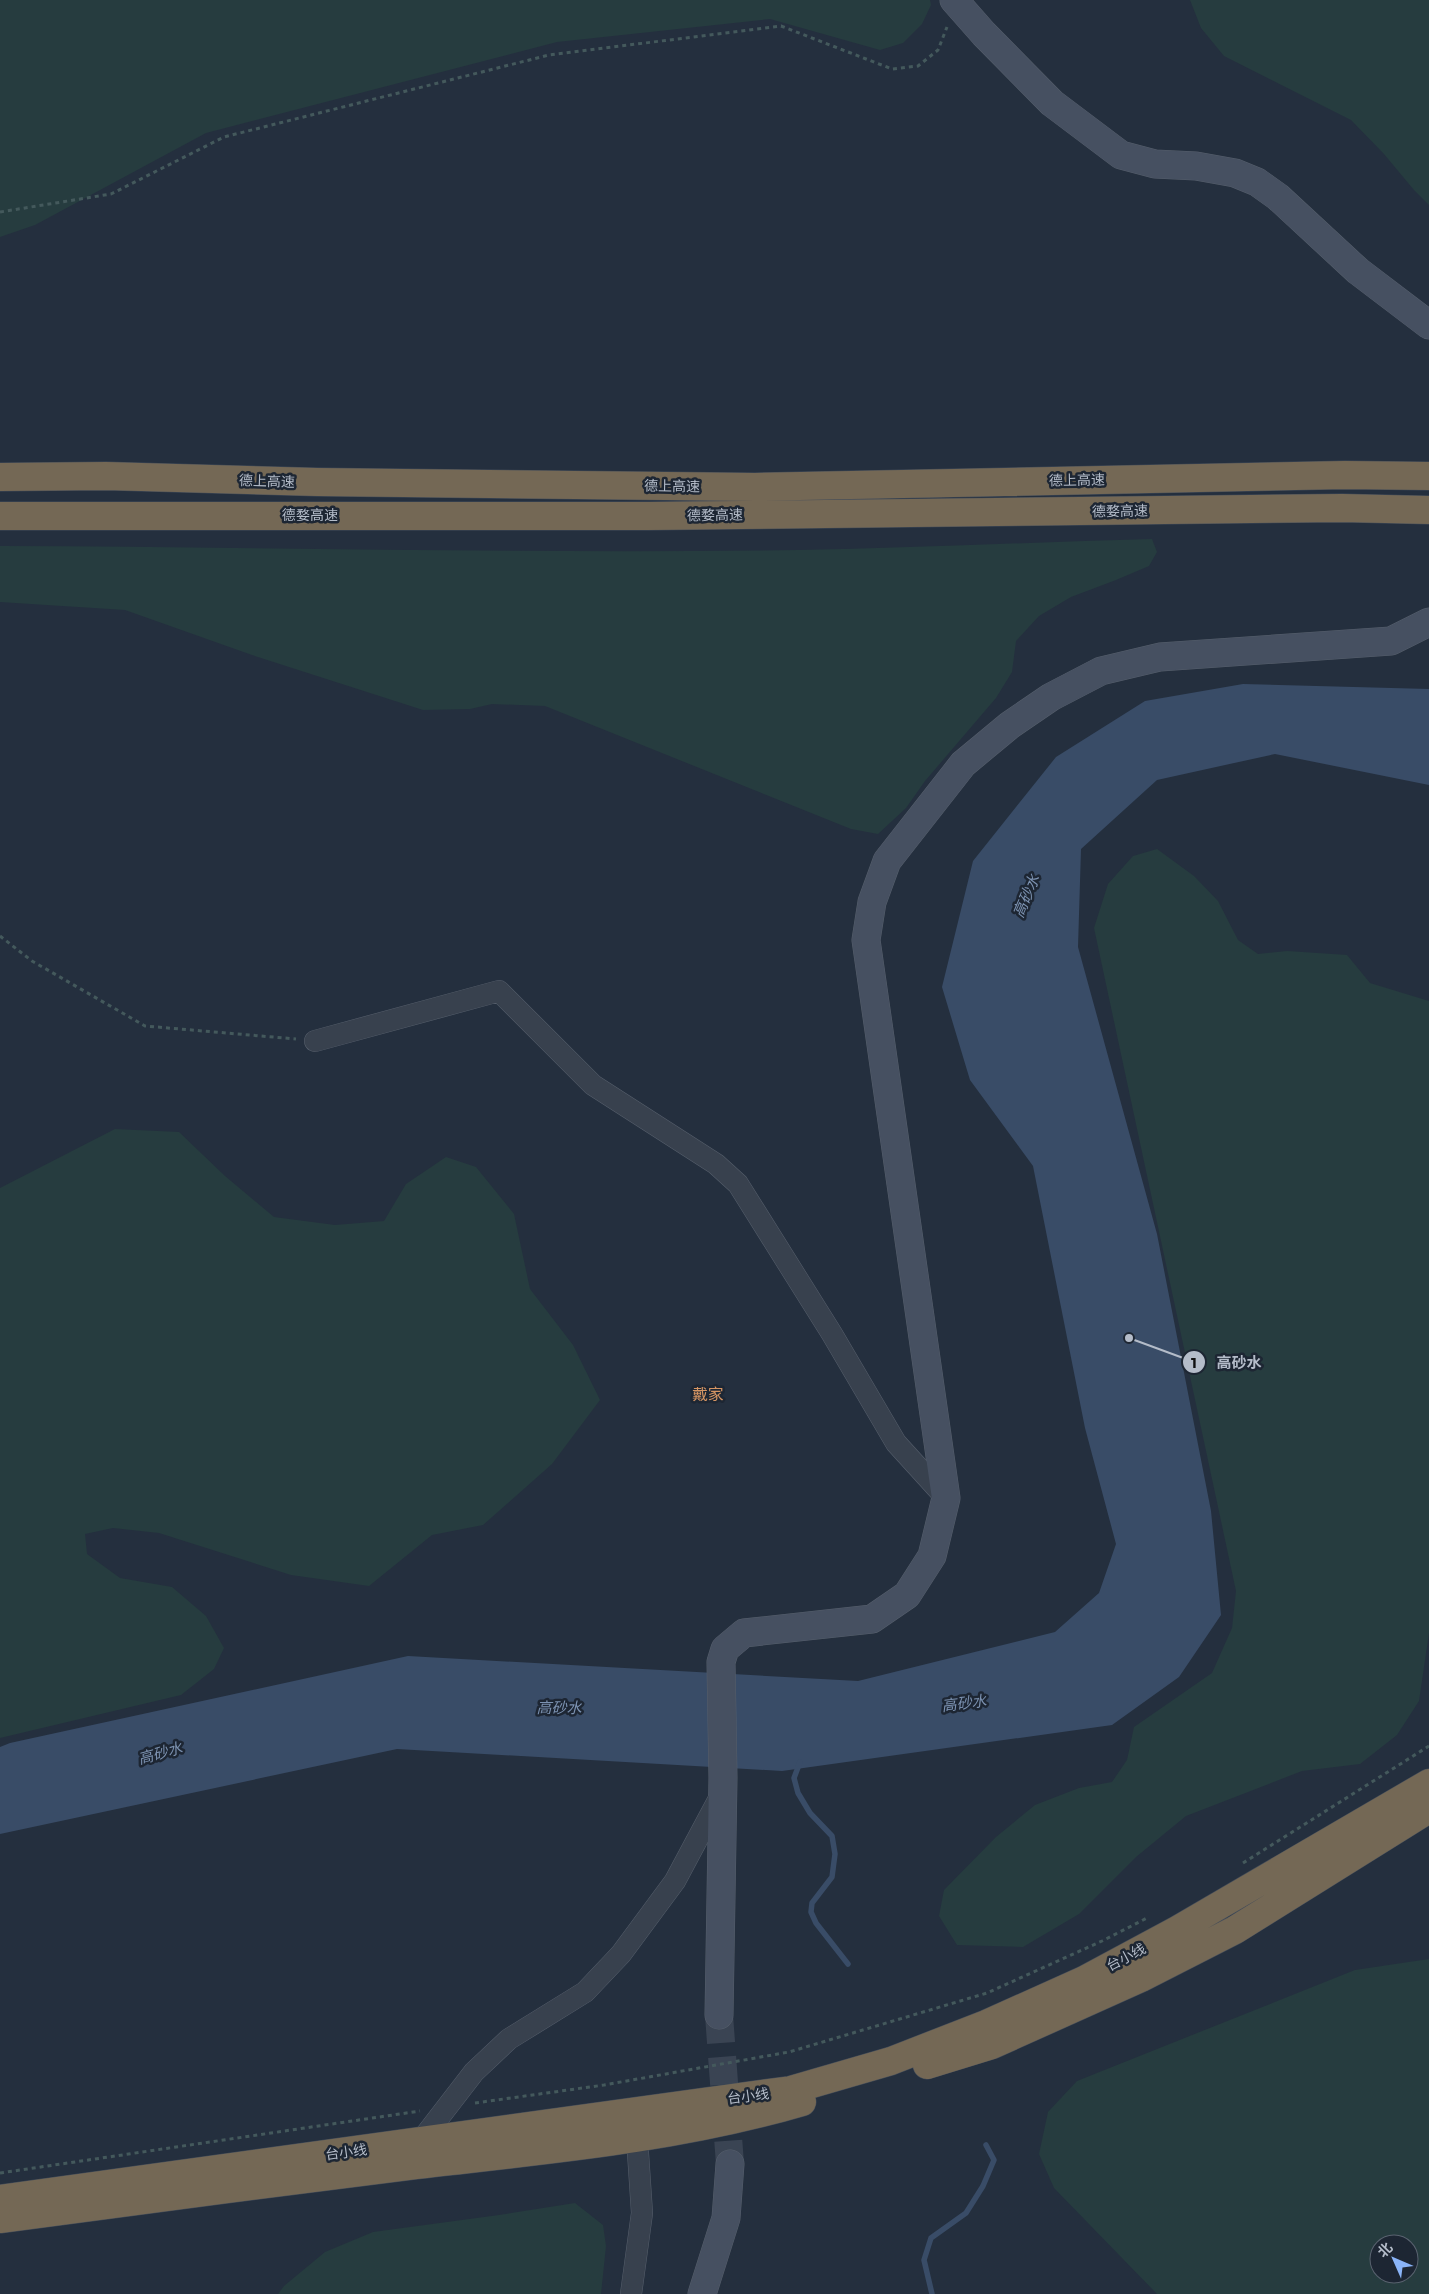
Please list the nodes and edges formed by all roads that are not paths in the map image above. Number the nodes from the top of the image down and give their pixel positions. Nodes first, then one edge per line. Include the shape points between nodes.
1 (955, 2) edge
2 (1429, 324) edge
3 (1429, 476) edge
4 (0, 477) edge
5 (1429, 510) edge
6 (0, 516) edge
7 (1429, 622) edge
8 (314, 1041) road end
9 (946, 1498) junction
10 (1429, 1783) edge
11 (722, 1786) junction
12 (1429, 1809) edge
13 (719, 2015) tunnel mouth
14 (635, 2112) junction
15 (637, 2139) junction
16 (420, 2142) junction
17 (730, 2164) tunnel mouth
18 (0, 2199) edge
19 (0, 2219) edge
20 (631, 2294) edge
21 (702, 2294) edge

1 - 2 street via 1052,103 1121,155 1156,164 1196,166 1235,173 1257,182 1278,197 1358,271
3 - 4 highway, 德上高速 via 755,487
5 - 6 highway, 德婺高速 via 1342,508 649,516
7 - 9 street via 1391,640 1160,657 1101,671 1051,697 1010,725 963,764 887,861 872,902 866,940
8 - 9 street via 498,991 592,1085 716,1164 738,1184 896,1443
9 - 11 street via 932,1556 907,1595 872,1619 744,1633 725,1649 721,1662
10 - 14 highway, 台小线 via 1177,1930 1084,1980 986,2024 891,2062 791,2090
11 - 13 street
11 - 16 street via 675,1881 621,1954 585,1992 508,2040 481,2065
12 - 15 highway, 台小线 via 1235,1930 1142,1978 992,2045 762,2114
14 - 15 street
14 - 16 highway, 台小线
15 - 19 highway, 台小线
15 - 20 street via 642,2213
16 - 18 highway, 台小线
17 - 21 street via 726,2218

